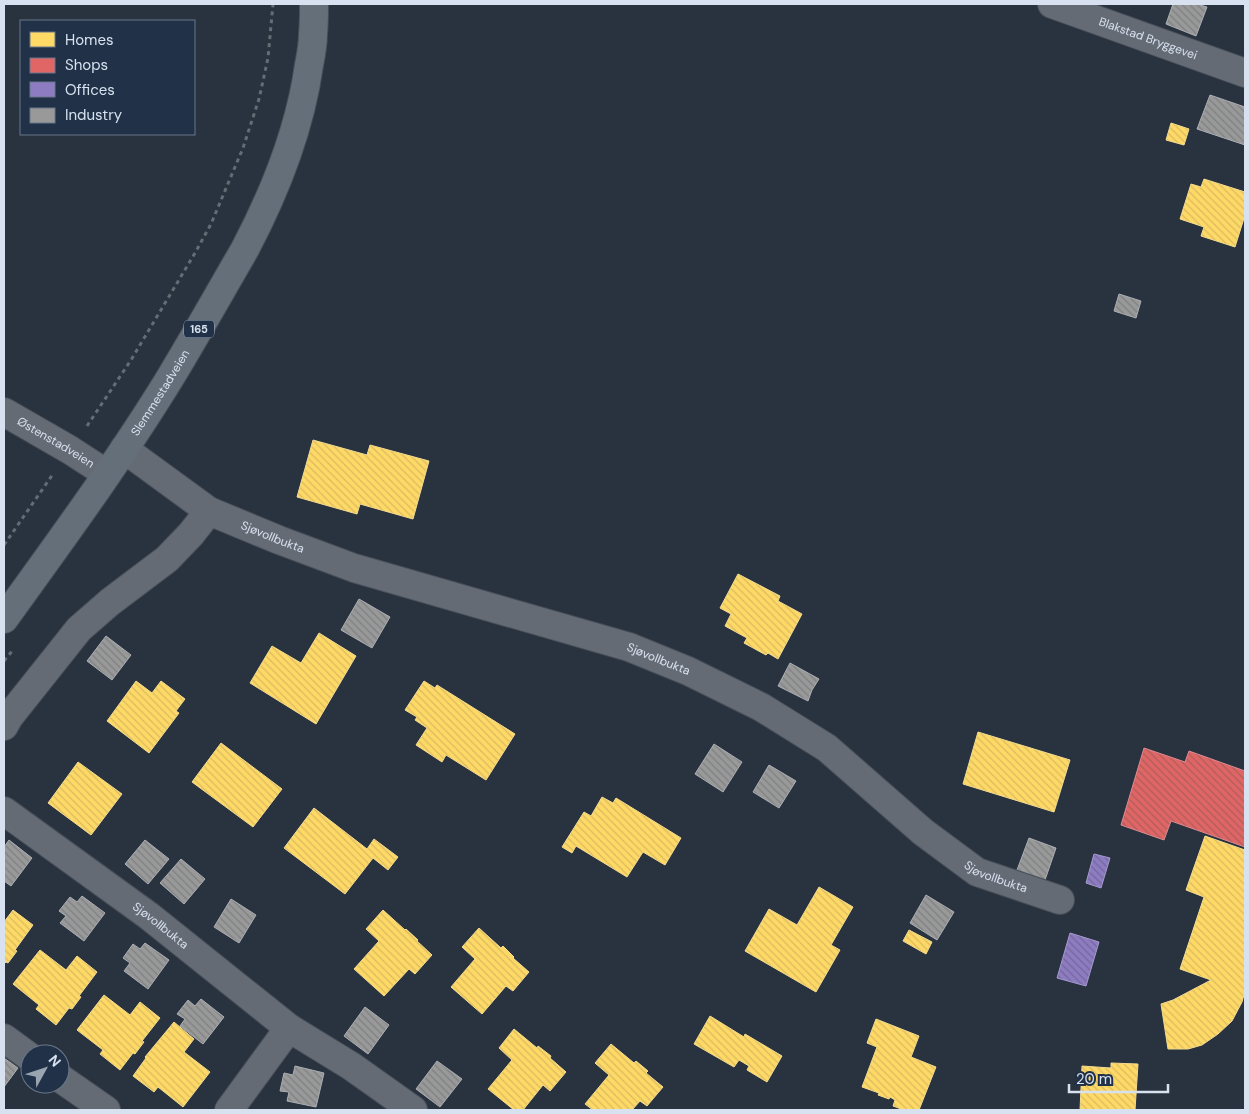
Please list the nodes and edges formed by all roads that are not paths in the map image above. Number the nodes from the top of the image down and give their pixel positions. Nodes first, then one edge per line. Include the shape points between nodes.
1 (314, 4) edge
2 (1052, 4) edge
3 (1245, 73) edge
4 (4, 412) edge
5 (124, 449) junction
6 (107, 474) junction
7 (208, 511) junction
8 (4, 620) edge
9 (4, 726) edge
10 (4, 810) edge
11 (1060, 900) dead end
12 (289, 1028) junction
13 (4, 1038) edge
14 (20, 1050) edge
15 (70, 1085) edge
16 (106, 1110) edge
17 (229, 1110) edge
18 (413, 1110) edge

1 - 5 main road, Slemmestadveien / 165 via 313,36 301,110 273,190 245,249 170,378
2 - 3 street, Blakstad Bryggevei
4 - 6 street, Østenstadveien
5 - 6 main road, Slemmestadveien / 165
5 - 7 street, Sjøvollbukta
6 - 8 main road, Slemmestadveien / 165
7 - 9 street via 167,559 80,629
7 - 11 street, Sjøvollbukta via 354,568 629,648 688,671 761,708 827,748 923,832 977,872
10 - 12 street, Sjøvollbukta via 149,916
12 - 17 street
12 - 18 street, Sjøvollbukta via 352,1066
13 - 14 street
15 - 16 street

